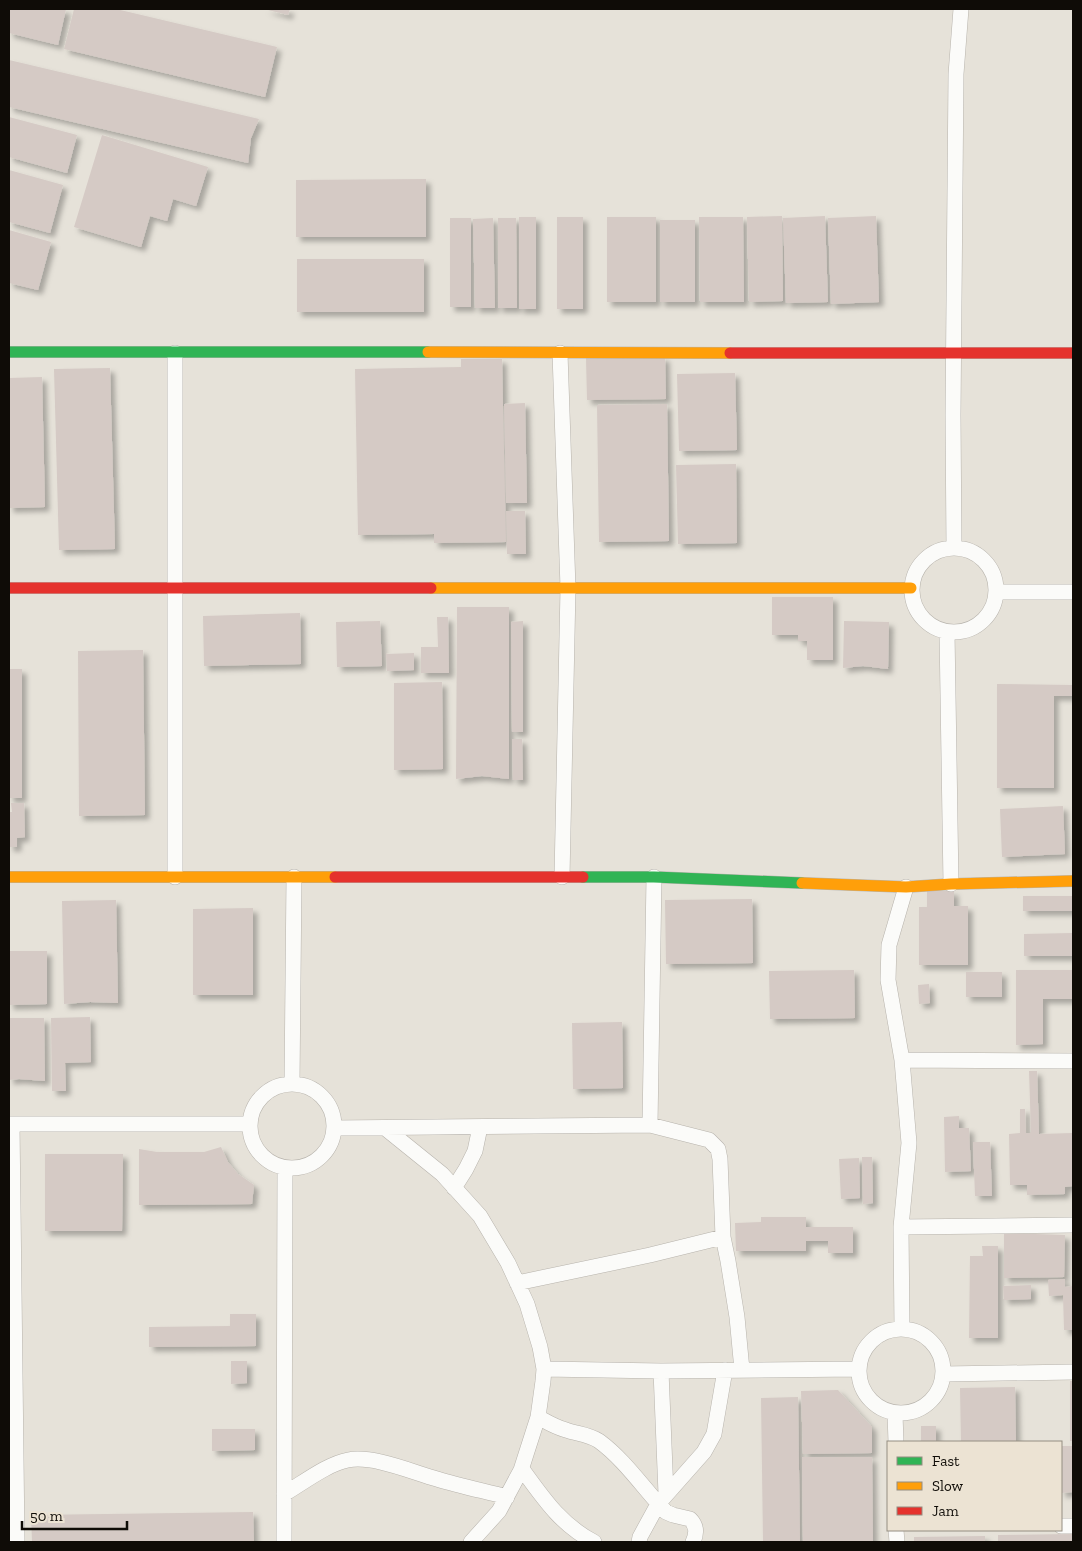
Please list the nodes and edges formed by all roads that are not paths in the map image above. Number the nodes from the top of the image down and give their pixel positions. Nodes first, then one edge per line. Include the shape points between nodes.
1 (960, 9) edge
2 (9, 352) edge
3 (174, 353) junction
4 (560, 353) junction
5 (954, 353) junction
6 (1073, 353) edge
7 (954, 548) junction
8 (9, 588) edge
9 (174, 588) junction
10 (568, 588) junction
11 (911, 588) junction
12 (997, 592) junction
13 (1073, 592) edge
14 (947, 632) junction
15 (9, 877) edge
16 (174, 877) junction
17 (294, 877) junction
18 (562, 877) junction
19 (654, 877) junction
20 (1073, 880) edge
21 (952, 884) junction
22 (906, 887) junction
23 (902, 1060) junction
24 (1073, 1061) edge
25 (292, 1084) junction
26 (10, 1124) edge
27 (249, 1124) junction
28 (650, 1125) junction
29 (480, 1127) junction
30 (335, 1128) junction
31 (385, 1128) junction
32 (286, 1168) junction
33 (454, 1188) junction
34 (1073, 1225) edge
35 (901, 1227) junction
36 (722, 1237) junction
37 (518, 1283) junction
38 (902, 1329) junction
39 (544, 1369) junction
40 (858, 1369) junction
41 (725, 1370) junction
42 (742, 1370) junction
43 (661, 1371) junction
44 (1073, 1372) edge
45 (944, 1374) junction
46 (895, 1414) junction
47 (538, 1417) junction
48 (896, 1441) edge
49 (522, 1469) junction
50 (284, 1494) junction
51 (507, 1497) junction
52 (662, 1499) junction
53 (17, 1542) edge
54 (284, 1542) edge
55 (472, 1542) edge
56 (594, 1542) edge
57 (639, 1542) edge
58 (693, 1542) edge

1 - 5 street via 956,74
2 - 3 street
3 - 4 street
3 - 9 street
4 - 5 street
4 - 10 street
5 - 6 street
5 - 7 street
7 - 11 street via 941,549 926,557 916,570
7 - 12 street via 974,552 987,563 995,577
8 - 9 street
9 - 10 street
9 - 16 street
10 - 11 street
10 - 18 street
11 - 14 street via 913,603 922,618 934,628
12 - 13 street
12 - 14 street via 992,609 981,623 967,630
14 - 21 street
15 - 16 street
16 - 17 street
17 - 18 street
17 - 25 street
18 - 19 street
19 - 22 street
19 - 28 street
20 - 21 street
21 - 22 street
22 - 23 street via 889,945 888,980
23 - 24 street
23 - 35 street via 909,1144
25 - 27 street via 279,1085 265,1093 254,1106
25 - 30 street via 312,1088 325,1099 333,1113
26 - 27 street
26 - 53 street
27 - 32 street via 251,1139 260,1154 272,1164
28 - 29 street
28 - 36 street via 709,1140 718,1149
29 - 31 street
29 - 33 street via 475,1150
30 - 31 street
30 - 32 street via 330,1145 319,1159 305,1166
31 - 33 street via 442,1174
32 - 50 street
33 - 37 street via 480,1216
34 - 35 street
35 - 38 street
36 - 37 street
36 - 42 street via 734,1299
37 - 39 street via 527,1304
38 - 40 street via 888,1330 874,1338 863,1352
38 - 45 street via 921,1333 935,1345 942,1358
39 - 43 street
39 - 47 street
40 - 42 street
40 - 46 street via 860,1384 869,1400
41 - 42 street
41 - 43 street
41 - 52 street via 714,1434 704,1452
43 - 52 street
44 - 45 street
45 - 46 street via 940,1391 928,1404 914,1412
46 - 48 street
47 - 49 street
47 - 52 street via 553,1426 598,1441
49 - 51 street
49 - 56 street via 553,1510 574,1531
50 - 51 street via 337,1463 360,1459
50 - 54 street
51 - 55 street
52 - 57 street
52 - 58 street via 666,1512 690,1519 696,1527

